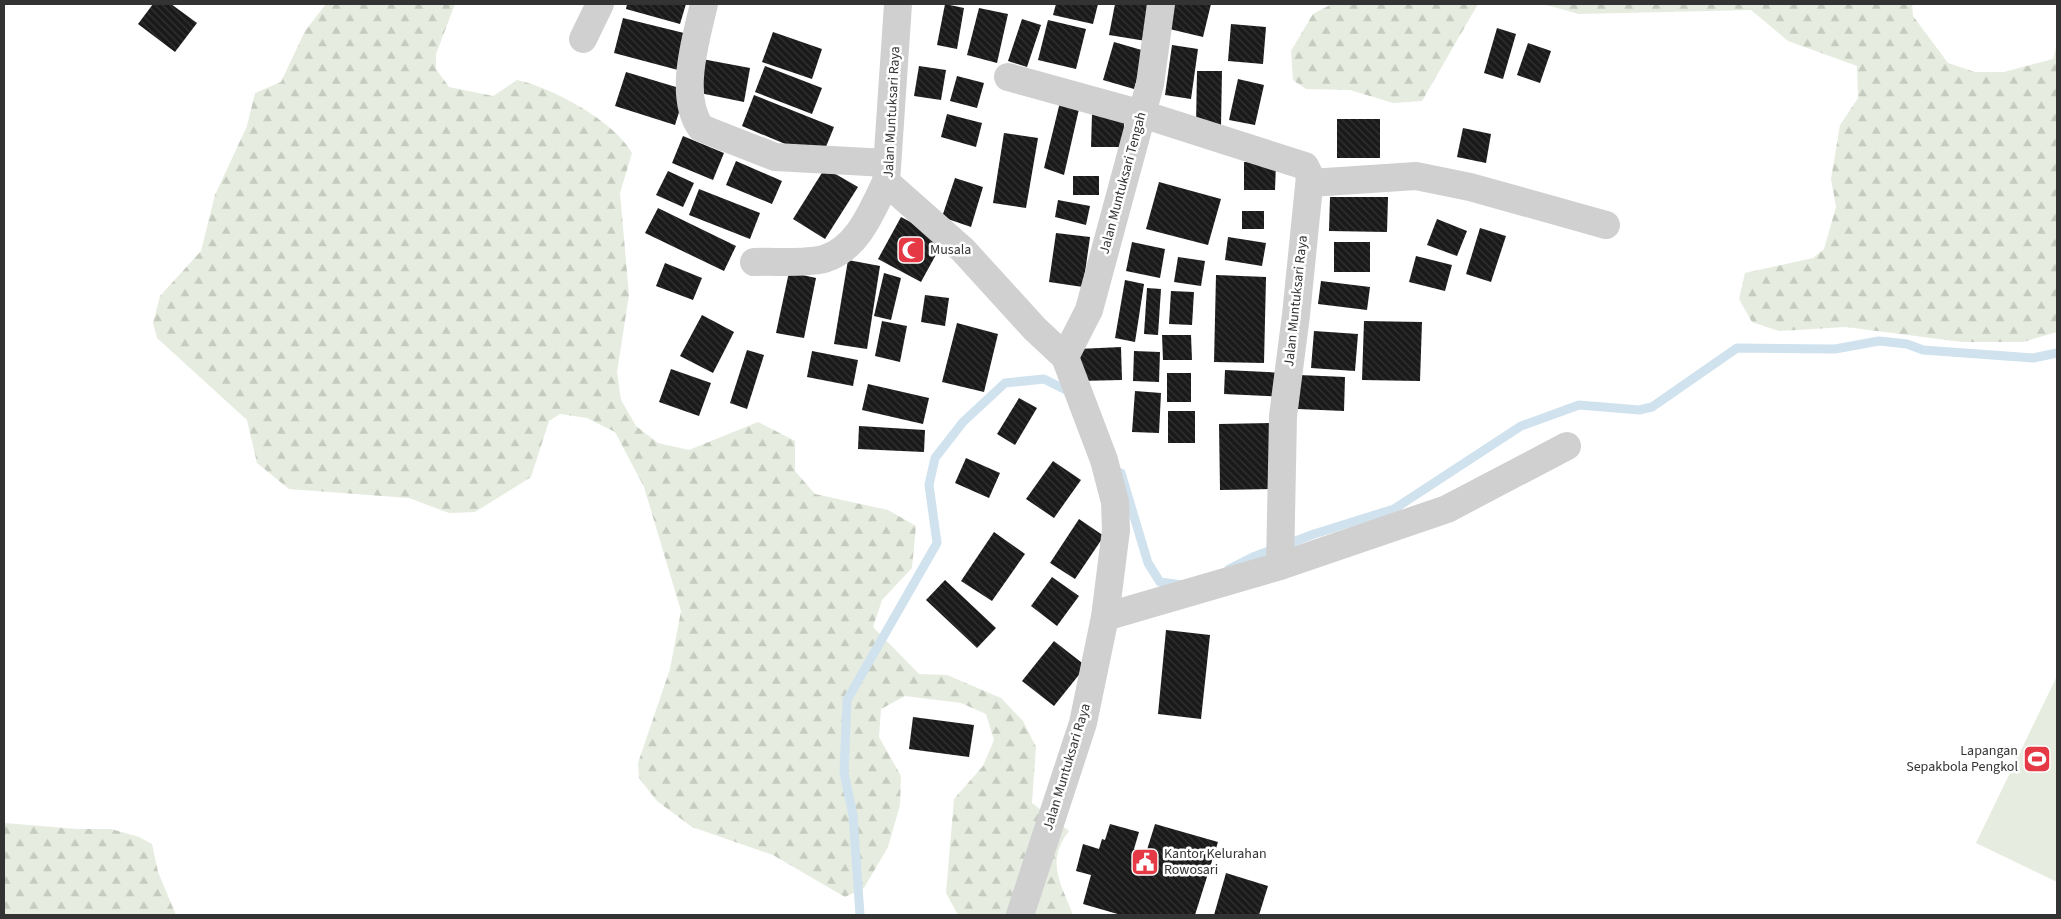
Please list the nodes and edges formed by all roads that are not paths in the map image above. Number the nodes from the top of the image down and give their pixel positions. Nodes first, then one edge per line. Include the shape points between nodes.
1 (600, 4) edge
2 (704, 4) edge
3 (898, 4) edge
4 (1161, 4) edge
5 (583, 39) dead end
6 (1008, 77) dead end
7 (1142, 114) junction
8 (886, 172) junction
9 (1310, 183) junction
10 (1606, 225) dead end
11 (754, 262) dead end
12 (1065, 358) junction
13 (1567, 446) dead end
14 (1280, 560) junction
15 (1105, 617) junction
16 (1020, 915) edge

1 - 5 street
2 - 8 street via 691,58 694,119 701,128 775,157
3 - 8 street, Jalan Muntuksari Raya
4 - 7 street, Jalan Muntuksari Tengah via 1150,84
6 - 7 street
7 - 9 street via 1305,166
7 - 12 street, Jalan Muntuksari Tengah via 1088,310
8 - 11 street via 865,225 834,254 812,260
8 - 12 street, Jalan Muntuksari Raya
9 - 10 street via 1416,176 1470,187
9 - 14 street, Jalan Muntuksari Raya via 1283,416
12 - 15 street, Jalan Muntuksari Raya via 1104,460 1116,502 1116,530
13 - 14 street via 1447,509
14 - 15 street
15 - 16 street, Jalan Muntuksari Raya via 1083,723

